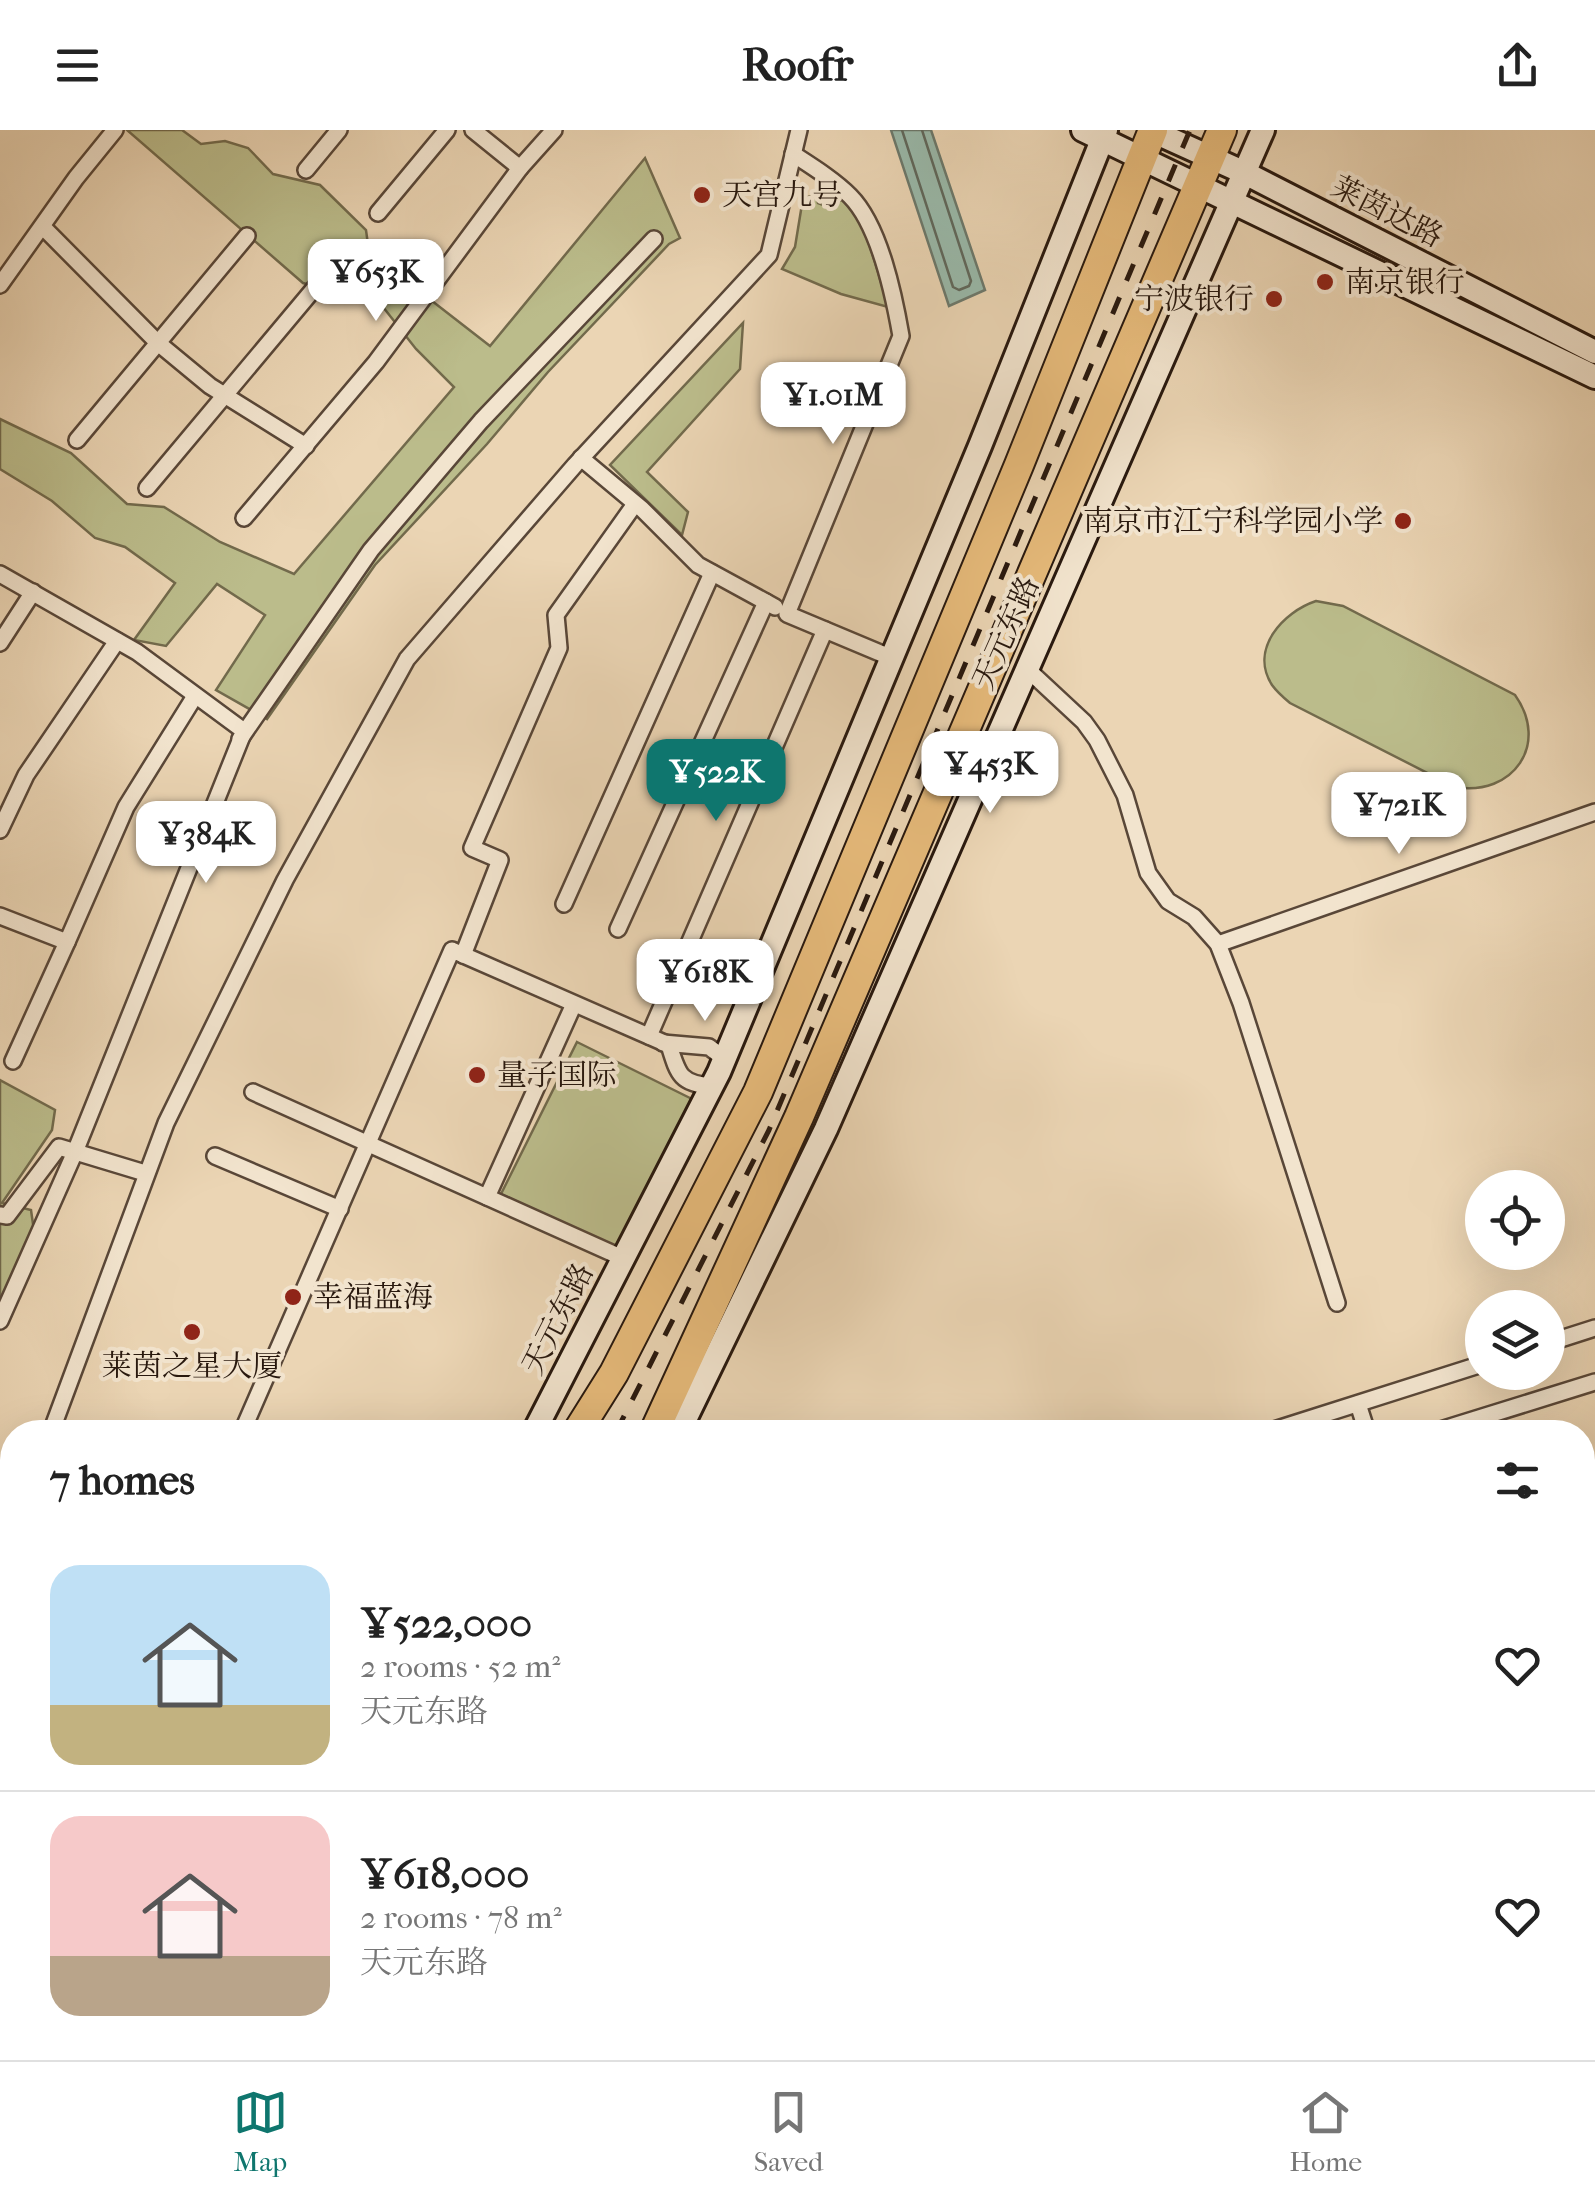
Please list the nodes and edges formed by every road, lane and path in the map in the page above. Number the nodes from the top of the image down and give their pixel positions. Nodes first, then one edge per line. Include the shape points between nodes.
1 (115, 130) edge
2 (340, 130) edge
3 (448, 130) edge
4 (473, 130) edge
5 (554, 130) edge
6 (799, 130) edge
7 (1222, 130) edge
8 (1264, 130) edge
9 (1097, 133) edge
10 (1149, 137) edge
11 (794, 154) junction
12 (1210, 158) junction
13 (520, 168) junction
14 (306, 170) dead end
15 (1246, 174) junction
16 (1199, 184) junction
17 (1233, 201) junction
18 (378, 213) dead end
19 (43, 227) junction
20 (248, 236) dead end
21 (654, 239) dead end
22 (318, 284) dead end
23 (0, 285) edge
24 (158, 342) junction
25 (1595, 352) edge
26 (1595, 377) edge
27 (226, 395) junction
28 (77, 440) dead end
29 (306, 446) junction
30 (581, 458) junction
31 (147, 488) dead end
32 (636, 504) junction
33 (244, 518) dead end
34 (712, 573) junction
35 (0, 574) edge
36 (34, 592) junction
37 (766, 602) junction
38 (788, 614) junction
39 (825, 630) junction
40 (117, 641) junction
41 (0, 643) edge
42 (892, 658) junction
43 (1026, 668) junction
44 (195, 696) junction
45 (240, 740) junction
46 (1595, 812) edge
47 (0, 830) edge
48 (564, 904) dead end
49 (0, 916) edge
50 (618, 930) dead end
51 (68, 942) junction
52 (1218, 944) junction
53 (463, 956) junction
54 (574, 1004) junction
55 (656, 1039) junction
56 (725, 1059) junction
57 (14, 1060) dead end
58 (712, 1086) junction
59 (253, 1092) dead end
60 (368, 1144) junction
61 (75, 1152) junction
62 (215, 1156) dead end
63 (145, 1173) junction
64 (487, 1197) junction
65 (340, 1209) junction
66 (0, 1215) edge
67 (624, 1259) junction
68 (1337, 1303) dead end
69 (0, 1321) edge
70 (1595, 1328) edge
71 (1565, 1338) edge
72 (1465, 1369) edge
73 (1595, 1382) edge
74 (1358, 1404) junction
75 (55, 1420) edge
76 (247, 1420) edge
77 (540, 1420) edge
78 (585, 1420) edge
79 (660, 1420) edge
80 (685, 1420) edge
81 (1308, 1420) edge
82 (1363, 1420) edge
83 (1473, 1420) edge

1 - 19 street
2 - 14 street
3 - 18 street
4 - 13 street
5 - 13 street
6 - 11 street
7 - 12 highway, 天元东路
8 - 15 street, 天元东路
9 - 10 street
9 - 42 street, 天元东路
10 - 12 street, 莱茵达路
10 - 16 street
10 - 78 highway, 天元东路 via 758,1092
11 - 30 street via 769,255
11 - 38 street via 854,200 874,236 901,336
12 - 15 street, 莱茵达路
12 - 16 highway, 天元东路
13 - 29 street
15 - 17 street, 天元东路
15 - 25 street, 莱茵达路
16 - 17 street
16 - 79 highway, 天元东路 via 799,1117
17 - 26 street
17 - 43 street, 天元东路
19 - 23 street
19 - 24 street
20 - 24 street
21 - 45 street via 371,550
22 - 27 street
24 - 27 street
24 - 28 street
27 - 29 street
27 - 31 street
29 - 33 street
30 - 32 street
30 - 63 street via 407,659 285,880
32 - 34 street
32 - 53 street via 556,616 559,648 472,848 500,860
34 - 37 street
34 - 48 street
35 - 36 street
36 - 40 street
36 - 41 street
37 - 38 street
37 - 50 street
38 - 39 street
39 - 42 street
39 - 55 street
40 - 44 street
40 - 47 street via 26,775
42 - 56 street, 天元东路
43 - 52 street via 1097,740 1125,795 1148,874
43 - 80 street, 天元东路 via 826,1129
44 - 45 street via 244,731
44 - 51 street via 126,806
45 - 61 street
46 - 52 street
49 - 51 street
51 - 57 street
52 - 68 street
53 - 54 street
53 - 60 street via 452,950
54 - 55 street
54 - 64 street
55 - 56 street via 710,1047
55 - 58 street via 669,1046 678,1072 692,1085
56 - 58 street, 天元东路
58 - 67 street, 天元东路
59 - 60 street
60 - 64 street
60 - 65 street
61 - 63 street
61 - 66 street via 59,1147 7,1216
61 - 69 street
62 - 65 street
63 - 75 street
64 - 67 street
65 - 76 street
67 - 77 street, 天元东路
70 - 71 street
72 - 74 street
73 - 83 street
74 - 81 street
74 - 82 street

